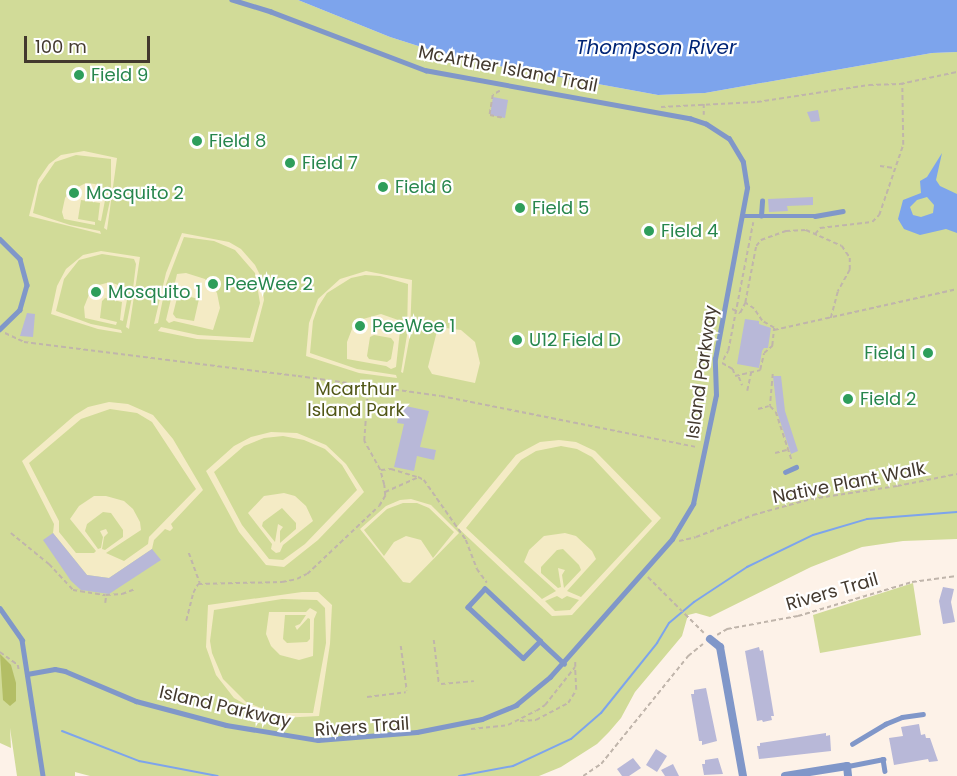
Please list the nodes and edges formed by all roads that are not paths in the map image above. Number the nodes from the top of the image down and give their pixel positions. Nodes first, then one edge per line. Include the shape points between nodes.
1 (232, 0) edge
2 (762, 201) dead end
3 (843, 211) dead end
4 (742, 216) junction
5 (762, 216) junction
6 (0, 239) edge
7 (1, 328) edge
8 (795, 468) road end
9 (784, 472) dead end
10 (0, 608) edge
11 (710, 639) road end
12 (540, 641) junction
13 (566, 664) junction
14 (27, 674) junction
15 (922, 714) dead end
16 (852, 744) dead end
17 (847, 766) junction
18 (885, 771) dead end
19 (43, 776) edge
20 (743, 776) edge
21 (785, 776) edge
22 (848, 776) edge

1 - 4 lane, Island Parkway via 417,69 691,119 714,128 734,144 745,169 747,188
2 - 5 lane
3 - 5 lane via 815,216
4 - 5 lane
4 - 13 lane, Island Parkway via 714,369 716,394 693,504 672,539
6 - 7 lane via 20,259 27,285 20,310
8 - 9 lane
10 - 14 lane via 22,640
11 - 20 street via 720,646
12 - 12 lane via 523,658 468,607 485,589
12 - 13 lane
13 - 14 lane, Island Parkway via 507,710 482,719 417,732 318,740 270,734 136,701 65,671
14 - 19 lane
15 - 16 lane via 885,724
17 - 18 lane via 883,759
17 - 21 street
17 - 22 street

